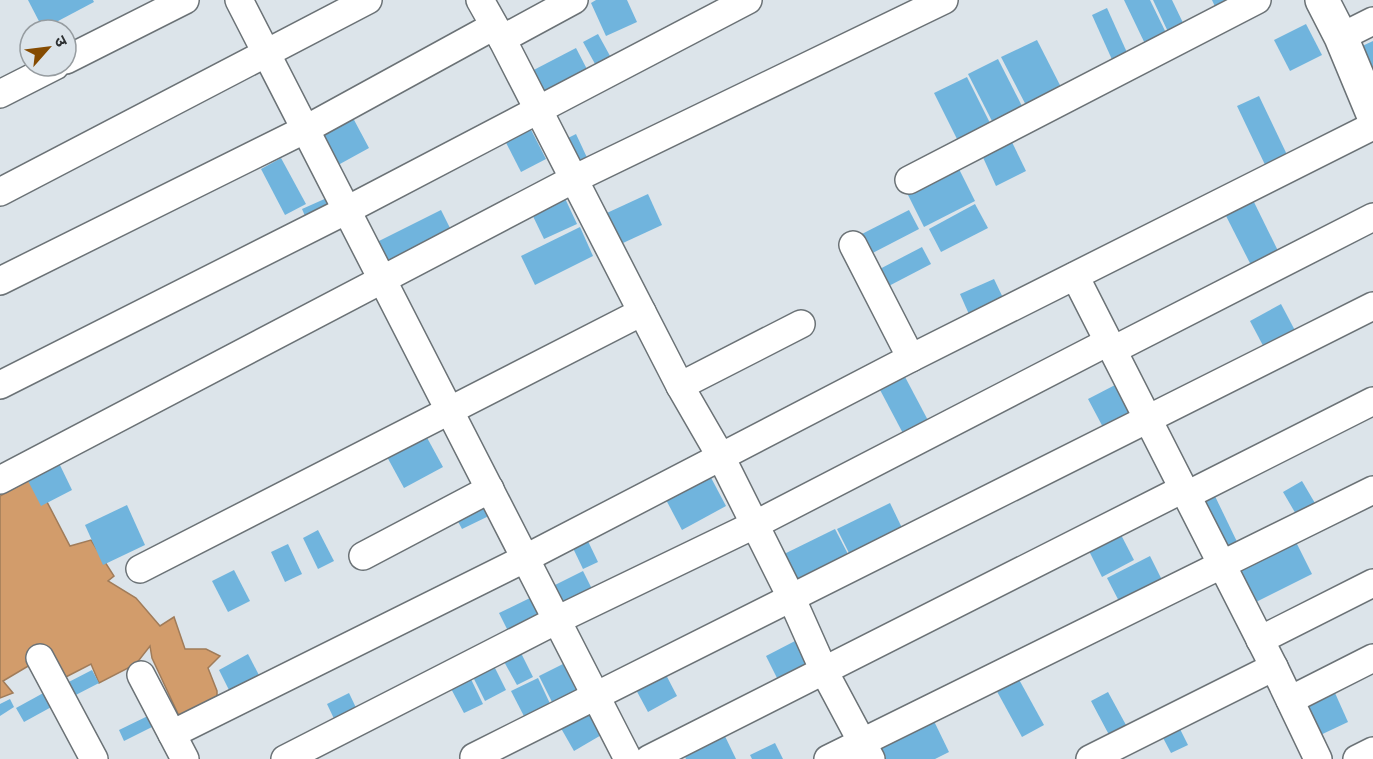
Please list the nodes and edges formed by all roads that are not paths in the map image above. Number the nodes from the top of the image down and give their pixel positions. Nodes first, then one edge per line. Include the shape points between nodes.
1 (185, 0) edge
2 (239, 0) edge
3 (368, 0) edge
4 (480, 0) edge
5 (574, 0) edge
6 (748, 0) edge
7 (944, 0) edge
8 (1257, 0) edge
9 (1322, 0) edge
10 (1373, 21) edge
11 (498, 32) junction
12 (1341, 37) junction
13 (266, 53) junction
14 (78, 54) edge
15 (31, 78) edge
16 (0, 94) edge
17 (539, 110) junction
18 (1373, 114) edge
19 (1373, 126) edge
20 (306, 129) junction
21 (574, 179) junction
22 (909, 180) dead end
23 (0, 192) edge
24 (347, 210) junction
25 (1373, 217) edge
26 (853, 245) dead end
27 (1076, 276) junction
28 (384, 280) junction
29 (0, 281) edge
30 (1373, 306) edge
31 (642, 312) junction
32 (801, 324) dead end
33 (1111, 346) junction
34 (911, 358) junction
35 (0, 385) edge
36 (680, 386) junction
37 (1373, 401) edge
38 (449, 409) junction
39 (1148, 418) junction
40 (721, 457) junction
41 (0, 480) edge
42 (490, 489) junction
43 (1373, 490) edge
44 (1185, 492) junction
45 (756, 524) junction
46 (363, 556) dead end
47 (526, 558) junction
48 (1221, 563) junction
49 (140, 569) dead end
50 (1373, 583) edge
51 (791, 597) junction
52 (557, 620) junction
53 (1260, 640) junction
54 (40, 658) dead end
55 (1373, 658) edge
56 (1274, 667) junction
57 (825, 671) junction
58 (141, 675) dead end
59 (595, 695) junction
60 (1290, 700) junction
61 (172, 734) junction
62 (867, 750) edge
63 (1373, 751) edge
64 (474, 757) dead end
65 (94, 759) edge
66 (185, 759) edge
67 (285, 759) edge
68 (628, 759) edge
69 (649, 759) edge
70 (828, 759) edge
71 (1090, 759) edge
72 (1318, 759) edge
73 (1357, 759) edge

1 - 14 street
2 - 13 street
3 - 13 street
4 - 11 street
5 - 11 street
6 - 17 street
7 - 21 street
8 - 22 street
9 - 12 street
10 - 12 street
11 - 17 street
11 - 20 street
12 - 18 street
13 - 20 street
13 - 23 street
15 - 16 street
17 - 21 street
17 - 24 street
19 - 27 street
20 - 24 street
20 - 29 street
21 - 28 street
21 - 31 street
24 - 28 street
24 - 35 street
25 - 33 street
26 - 34 street
27 - 33 street
27 - 34 street
28 - 38 street
28 - 41 street
30 - 39 street
31 - 36 street
31 - 38 street
32 - 36 street
33 - 39 street
33 - 45 street
34 - 40 street
36 - 40 street
37 - 44 street
38 - 42 street
38 - 49 street
39 - 44 street
39 - 51 street
40 - 45 street
40 - 47 street
42 - 46 street
42 - 47 street
43 - 48 street
44 - 48 street
44 - 57 street
45 - 51 street
45 - 52 street
47 - 52 street
47 - 61 street
48 - 53 street
48 - 62 street
50 - 53 street
51 - 57 street
51 - 59 street
52 - 59 street
52 - 67 street
53 - 56 street
54 - 65 street
55 - 60 street
56 - 60 street
56 - 71 street
57 - 62 street
57 - 69 street
58 - 61 street
59 - 64 street
59 - 68 street
60 - 72 street
61 - 66 street
62 - 70 street
63 - 73 street

